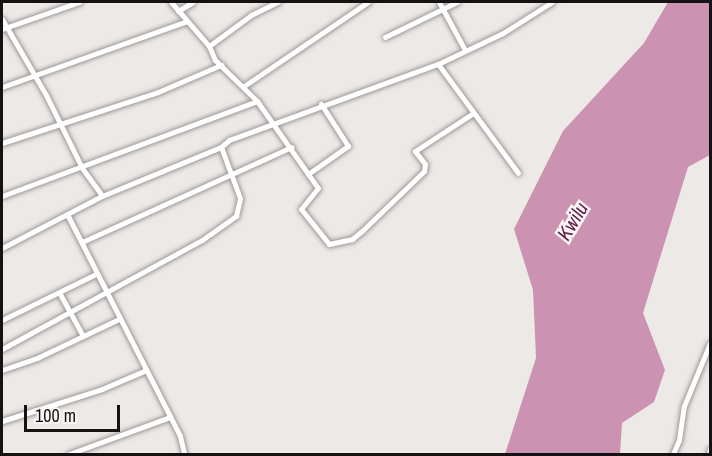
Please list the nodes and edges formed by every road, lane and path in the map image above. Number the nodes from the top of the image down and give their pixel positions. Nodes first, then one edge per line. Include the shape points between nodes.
1 (79, 2) edge
2 (171, 2) edge
3 (193, 2) edge
4 (278, 2) edge
5 (368, 2) edge
6 (439, 2) edge
7 (457, 2) edge
8 (552, 2) edge
9 (443, 10) junction
10 (178, 11) junction
11 (2, 19) edge
12 (184, 22) junction
13 (4, 28) edge
14 (385, 37) dead end
15 (209, 46) junction
16 (465, 50) junction
17 (438, 64) junction
18 (221, 65) junction
19 (34, 75) junction
20 (244, 86) junction
21 (2, 87) edge
22 (257, 101) junction
23 (321, 104) junction
24 (472, 114) junction
25 (274, 123) junction
26 (59, 124) junction
27 (2, 143) edge
28 (221, 147) junction
29 (291, 147) junction
30 (82, 168) junction
31 (234, 172) junction
32 (518, 173) dead end
33 (308, 174) junction
34 (2, 196) edge
35 (102, 196) junction
36 (67, 214) junction
37 (82, 242) junction
38 (2, 248) edge
39 (96, 274) junction
40 (107, 293) junction
41 (60, 294) junction
42 (71, 313) junction
43 (119, 319) junction
44 (2, 320) edge
45 (84, 336) junction
46 (711, 343) edge
47 (2, 349) edge
48 (2, 370) edge
49 (144, 371) junction
50 (170, 417) junction
51 (2, 421) edge
52 (88, 448) junction
53 (711, 449) edge
54 (69, 454) edge
55 (91, 454) edge
56 (184, 454) edge
57 (673, 454) edge
58 (709, 454) edge

1 - 13 street
2 - 10 street
3 - 10 street
4 - 15 street via 251,15
5 - 20 street
6 - 9 street
7 - 9 street
8 - 16 street via 503,33
9 - 14 street
9 - 16 street
10 - 12 street
11 - 13 street
12 - 15 street
12 - 19 street
13 - 19 street
15 - 18 street
16 - 17 street
17 - 23 street
17 - 24 street
18 - 20 street
18 - 26 street via 168,88
19 - 21 street
19 - 26 street
20 - 22 street
22 - 25 street
22 - 30 street
23 - 25 street
23 - 33 street via 348,146
24 - 32 street
24 - 33 street via 415,151 425,164 424,171 351,239 329,244 302,212 304,202 318,188
25 - 28 street via 229,140
25 - 29 street
26 - 27 street
26 - 30 street
28 - 31 street
28 - 35 street
29 - 31 street
29 - 33 street
30 - 34 street
30 - 35 street
31 - 37 street
31 - 40 street via 240,198 237,216
35 - 36 street
36 - 37 street
36 - 38 street
37 - 39 street
39 - 40 street
39 - 41 street
40 - 42 street
40 - 43 street
41 - 42 street
41 - 44 street
42 - 45 street
42 - 47 street
43 - 45 street
43 - 49 street
45 - 48 street
46 - 57 street via 684,406 680,440
49 - 50 street
49 - 51 street via 102,390
50 - 52 street
50 - 56 street
52 - 54 street
52 - 55 street
53 - 58 street

